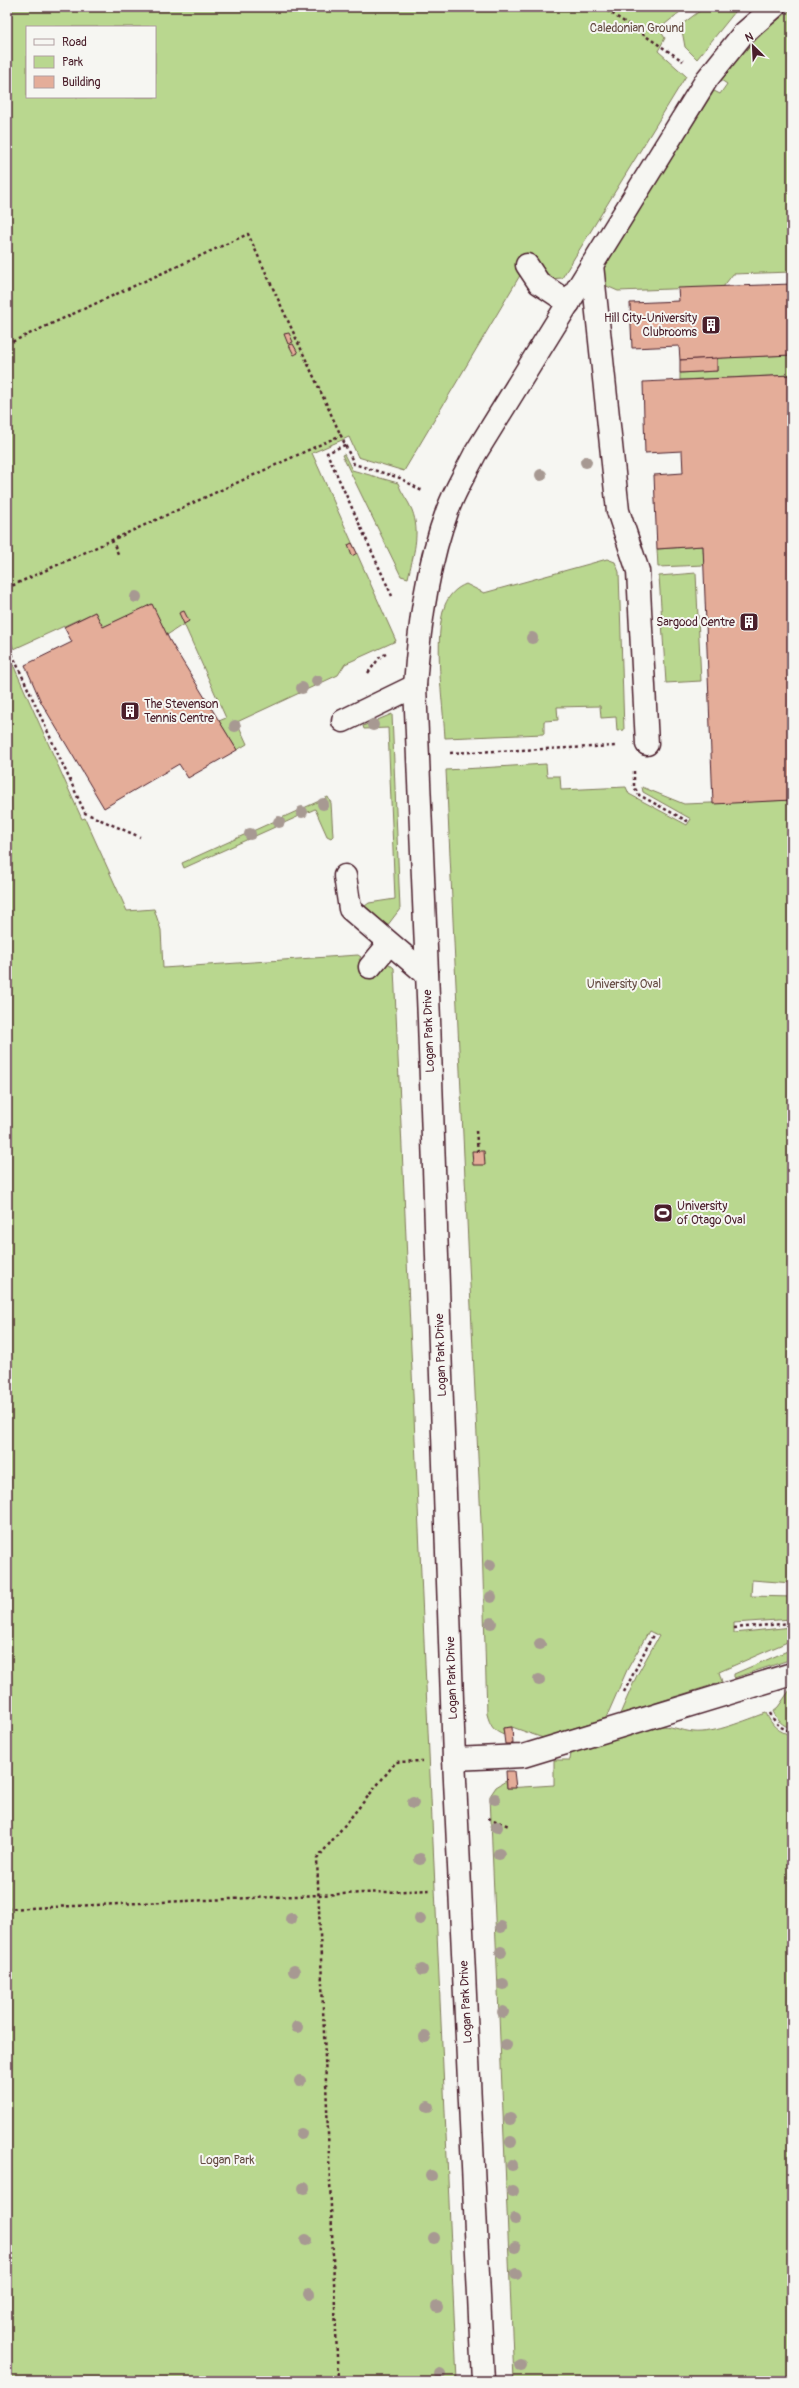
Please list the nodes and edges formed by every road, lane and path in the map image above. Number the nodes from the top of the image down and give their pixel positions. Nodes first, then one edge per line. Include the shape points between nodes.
1 (602, 7) edge
2 (774, 7) edge
3 (685, 62) dead end
4 (527, 265) dead end
5 (592, 265) junction
6 (569, 303) junction
7 (7, 344) edge
8 (341, 435) junction
9 (345, 445) junction
10 (448, 508) junction
11 (112, 540) junction
12 (119, 556) dead end
13 (7, 588) edge
14 (421, 619) junction
15 (7, 643) edge
16 (415, 686) junction
17 (343, 721) dead end
18 (640, 745) junction
19 (418, 755) junction
20 (689, 822) dead end
21 (140, 837) dead end
22 (346, 876) dead end
23 (389, 944) junction
24 (370, 967) dead end
25 (427, 975) junction
26 (476, 1131) dead end
27 (478, 1152) dead end
28 (792, 1623) edge
29 (734, 1628) dead end
30 (654, 1633) dead end
31 (634, 1672) dead end
32 (792, 1674) edge
33 (454, 1759) junction
34 (425, 1760) dead end
35 (460, 1888) junction
36 (318, 1895) junction
37 (7, 1909) edge
38 (338, 2381) edge
39 (483, 2381) edge

1 - 3 path
2 - 5 lane, Logan Park Drive via 743,34 711,73
4 - 6 lane via 539,283
5 - 6 lane, Logan Park Drive
5 - 18 lane via 618,511 638,571
6 - 10 lane, Logan Park Drive via 475,454
7 - 8 path via 248,234
8 - 9 path
8 - 11 path
9 - 10 path via 354,464 400,478
9 - 14 path via 327,453 402,616
10 - 14 lane, Logan Park Drive via 430,570
11 - 12 path
11 - 13 path
14 - 16 lane, Logan Park Drive
15 - 21 path via 85,813
16 - 17 lane
16 - 19 lane, Logan Park Drive
18 - 19 path
18 - 20 path via 635,791
19 - 25 lane, Logan Park Drive
22 - 23 lane via 350,909
23 - 24 lane
23 - 25 lane
25 - 33 lane, Logan Park Drive
26 - 27 path
28 - 29 path
30 - 31 path
32 - 33 lane via 523,1756
33 - 35 lane, Logan Park Drive
34 - 36 path via 396,1762 317,1859
35 - 36 path
35 - 39 lane, Logan Park Drive
36 - 37 path
36 - 38 path

